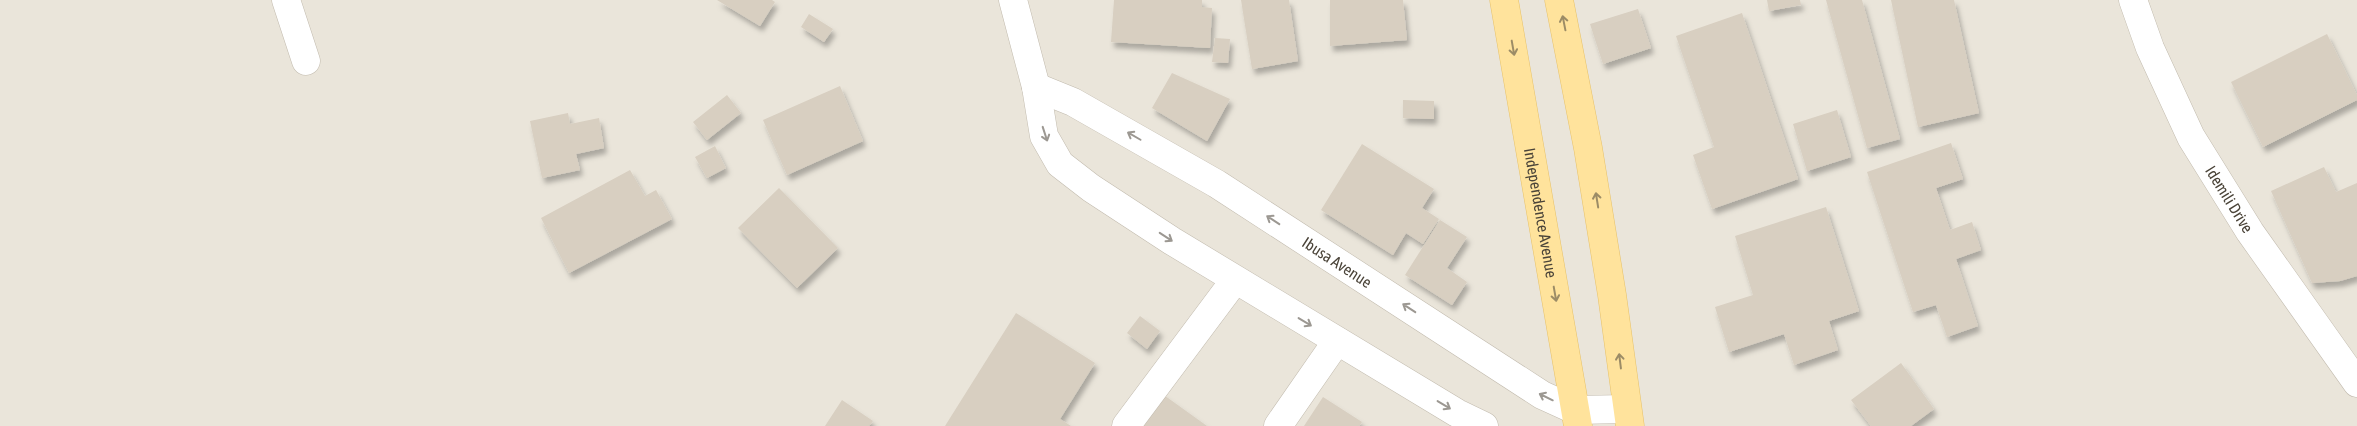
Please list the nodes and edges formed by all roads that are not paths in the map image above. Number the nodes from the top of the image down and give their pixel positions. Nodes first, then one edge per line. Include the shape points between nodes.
1 (286, 0) edge
2 (1013, 0) edge
3 (1504, 0) edge
4 (1559, 0) edge
5 (2133, 0) edge
6 (306, 62) dead end
7 (1036, 87) junction
8 (1235, 280) junction
9 (1337, 341) junction
10 (2357, 383) edge
11 (1577, 418) edge
12 (1628, 418) edge
13 (1126, 426) edge
14 (1278, 426) edge
15 (1484, 426) edge

1 - 6 street
2 - 7 street
3 -> 11 main road, Independence Avenue
12 -> 4 main road via 1588,148
5 - 10 street, Idemili Drive via 2150,48 2191,137 2250,232
7 -> 8 street via 1044,136 1060,164 1091,188
11 -> 7 street, Ibusa Avenue via 1217,184 1073,102
8 -> 9 street
8 - 13 street
9 - 14 street
9 -> 15 street
11 - 12 street, Ibusa Avenue

